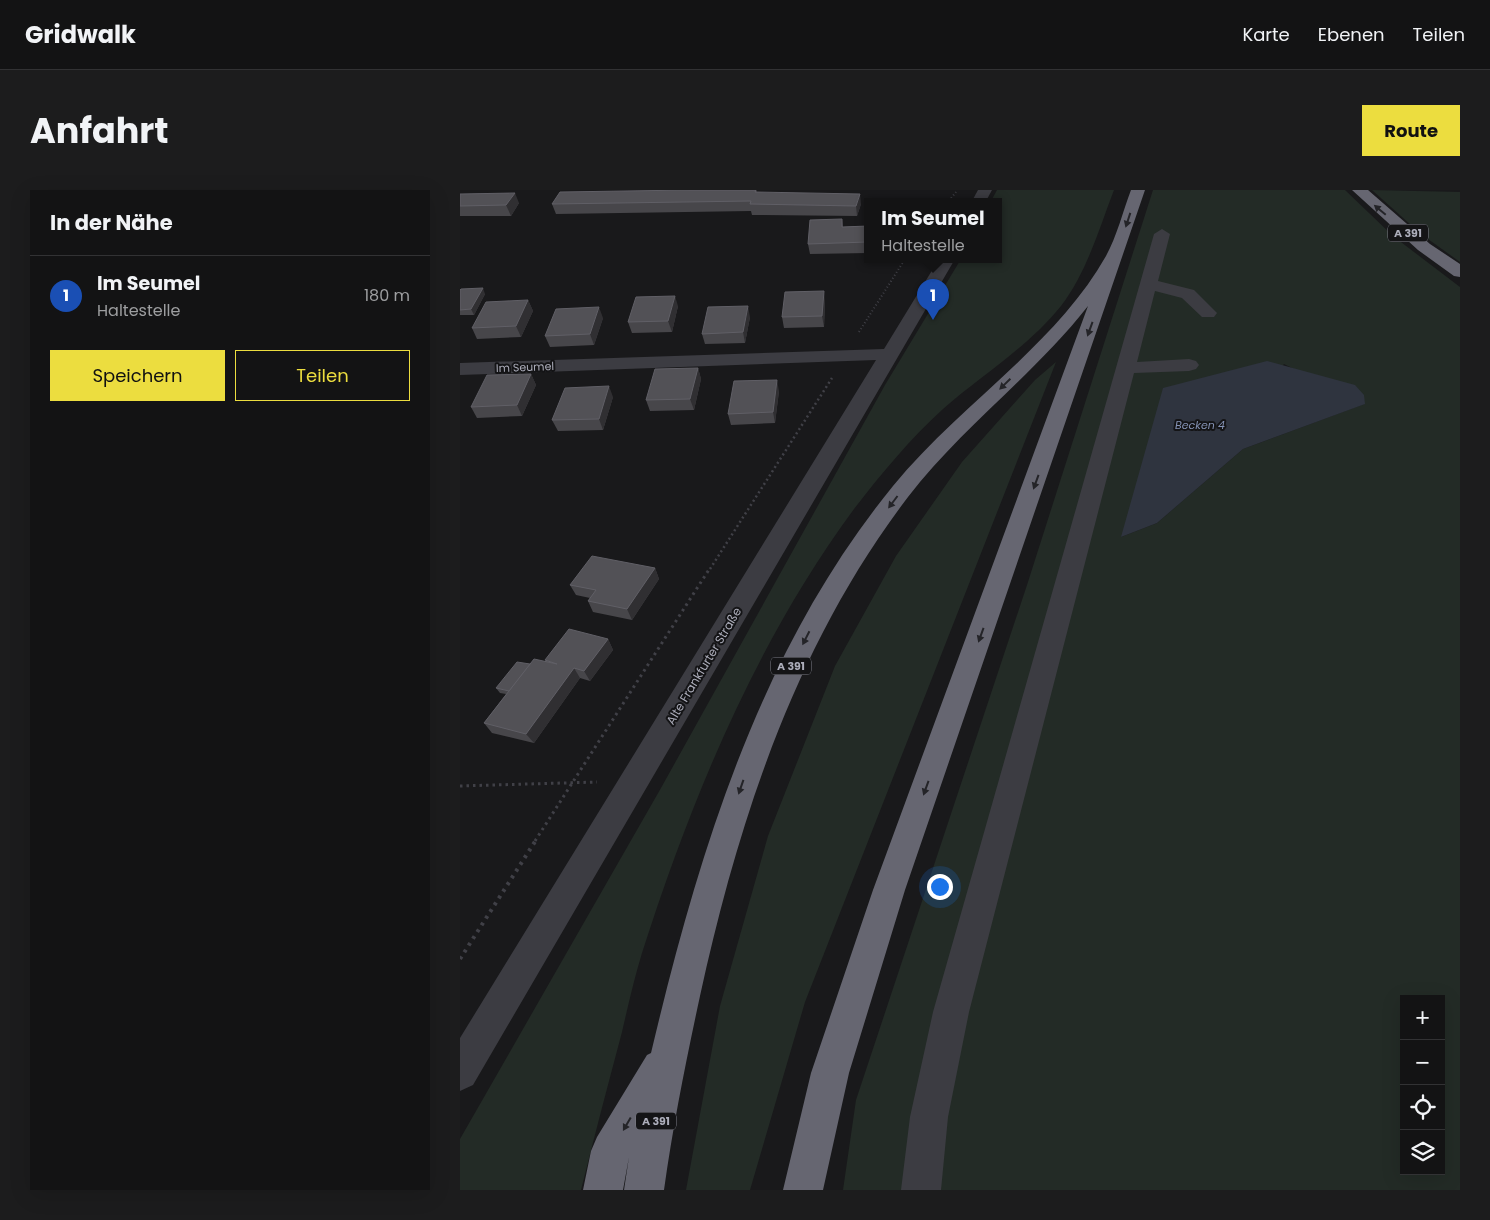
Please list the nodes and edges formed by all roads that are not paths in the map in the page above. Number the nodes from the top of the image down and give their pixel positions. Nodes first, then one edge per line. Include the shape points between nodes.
1 (1138, 190) edge
2 (1358, 190) edge
3 (1162, 234) dead end
4 (1118, 250) junction
5 (945, 263) edge
6 (1460, 272) edge
7 (1148, 285) junction
8 (1208, 313) dead end
9 (890, 354) junction
10 (1189, 365) dead end
11 (1126, 368) junction
12 (460, 369) edge
13 (670, 1052) junction
14 (460, 1072) edge
15 (603, 1190) edge
16 (644, 1190) edge
17 (803, 1190) edge
18 (921, 1190) edge

1 -> 4 highway, A 391
6 -> 2 highway, A 391 via 1424,247
3 - 7 street
4 -> 13 highway, A 391 via 1102,278 1040,350 963,424 901,491 842,574 813,623 755,749 722,841 695,938
4 -> 17 highway via 890,890 830,1073
5 - 9 street, Alte Frankfurter Straße
7 - 8 street via 1185,291 1194,296
7 - 11 street
9 - 12 street, Im Seumel
9 - 14 street, Alte Frankfurter Straße
10 - 11 street
11 - 18 street via 951,1012 929,1117
13 -> 15 highway via 611,1151
13 - 16 highway, A 391

